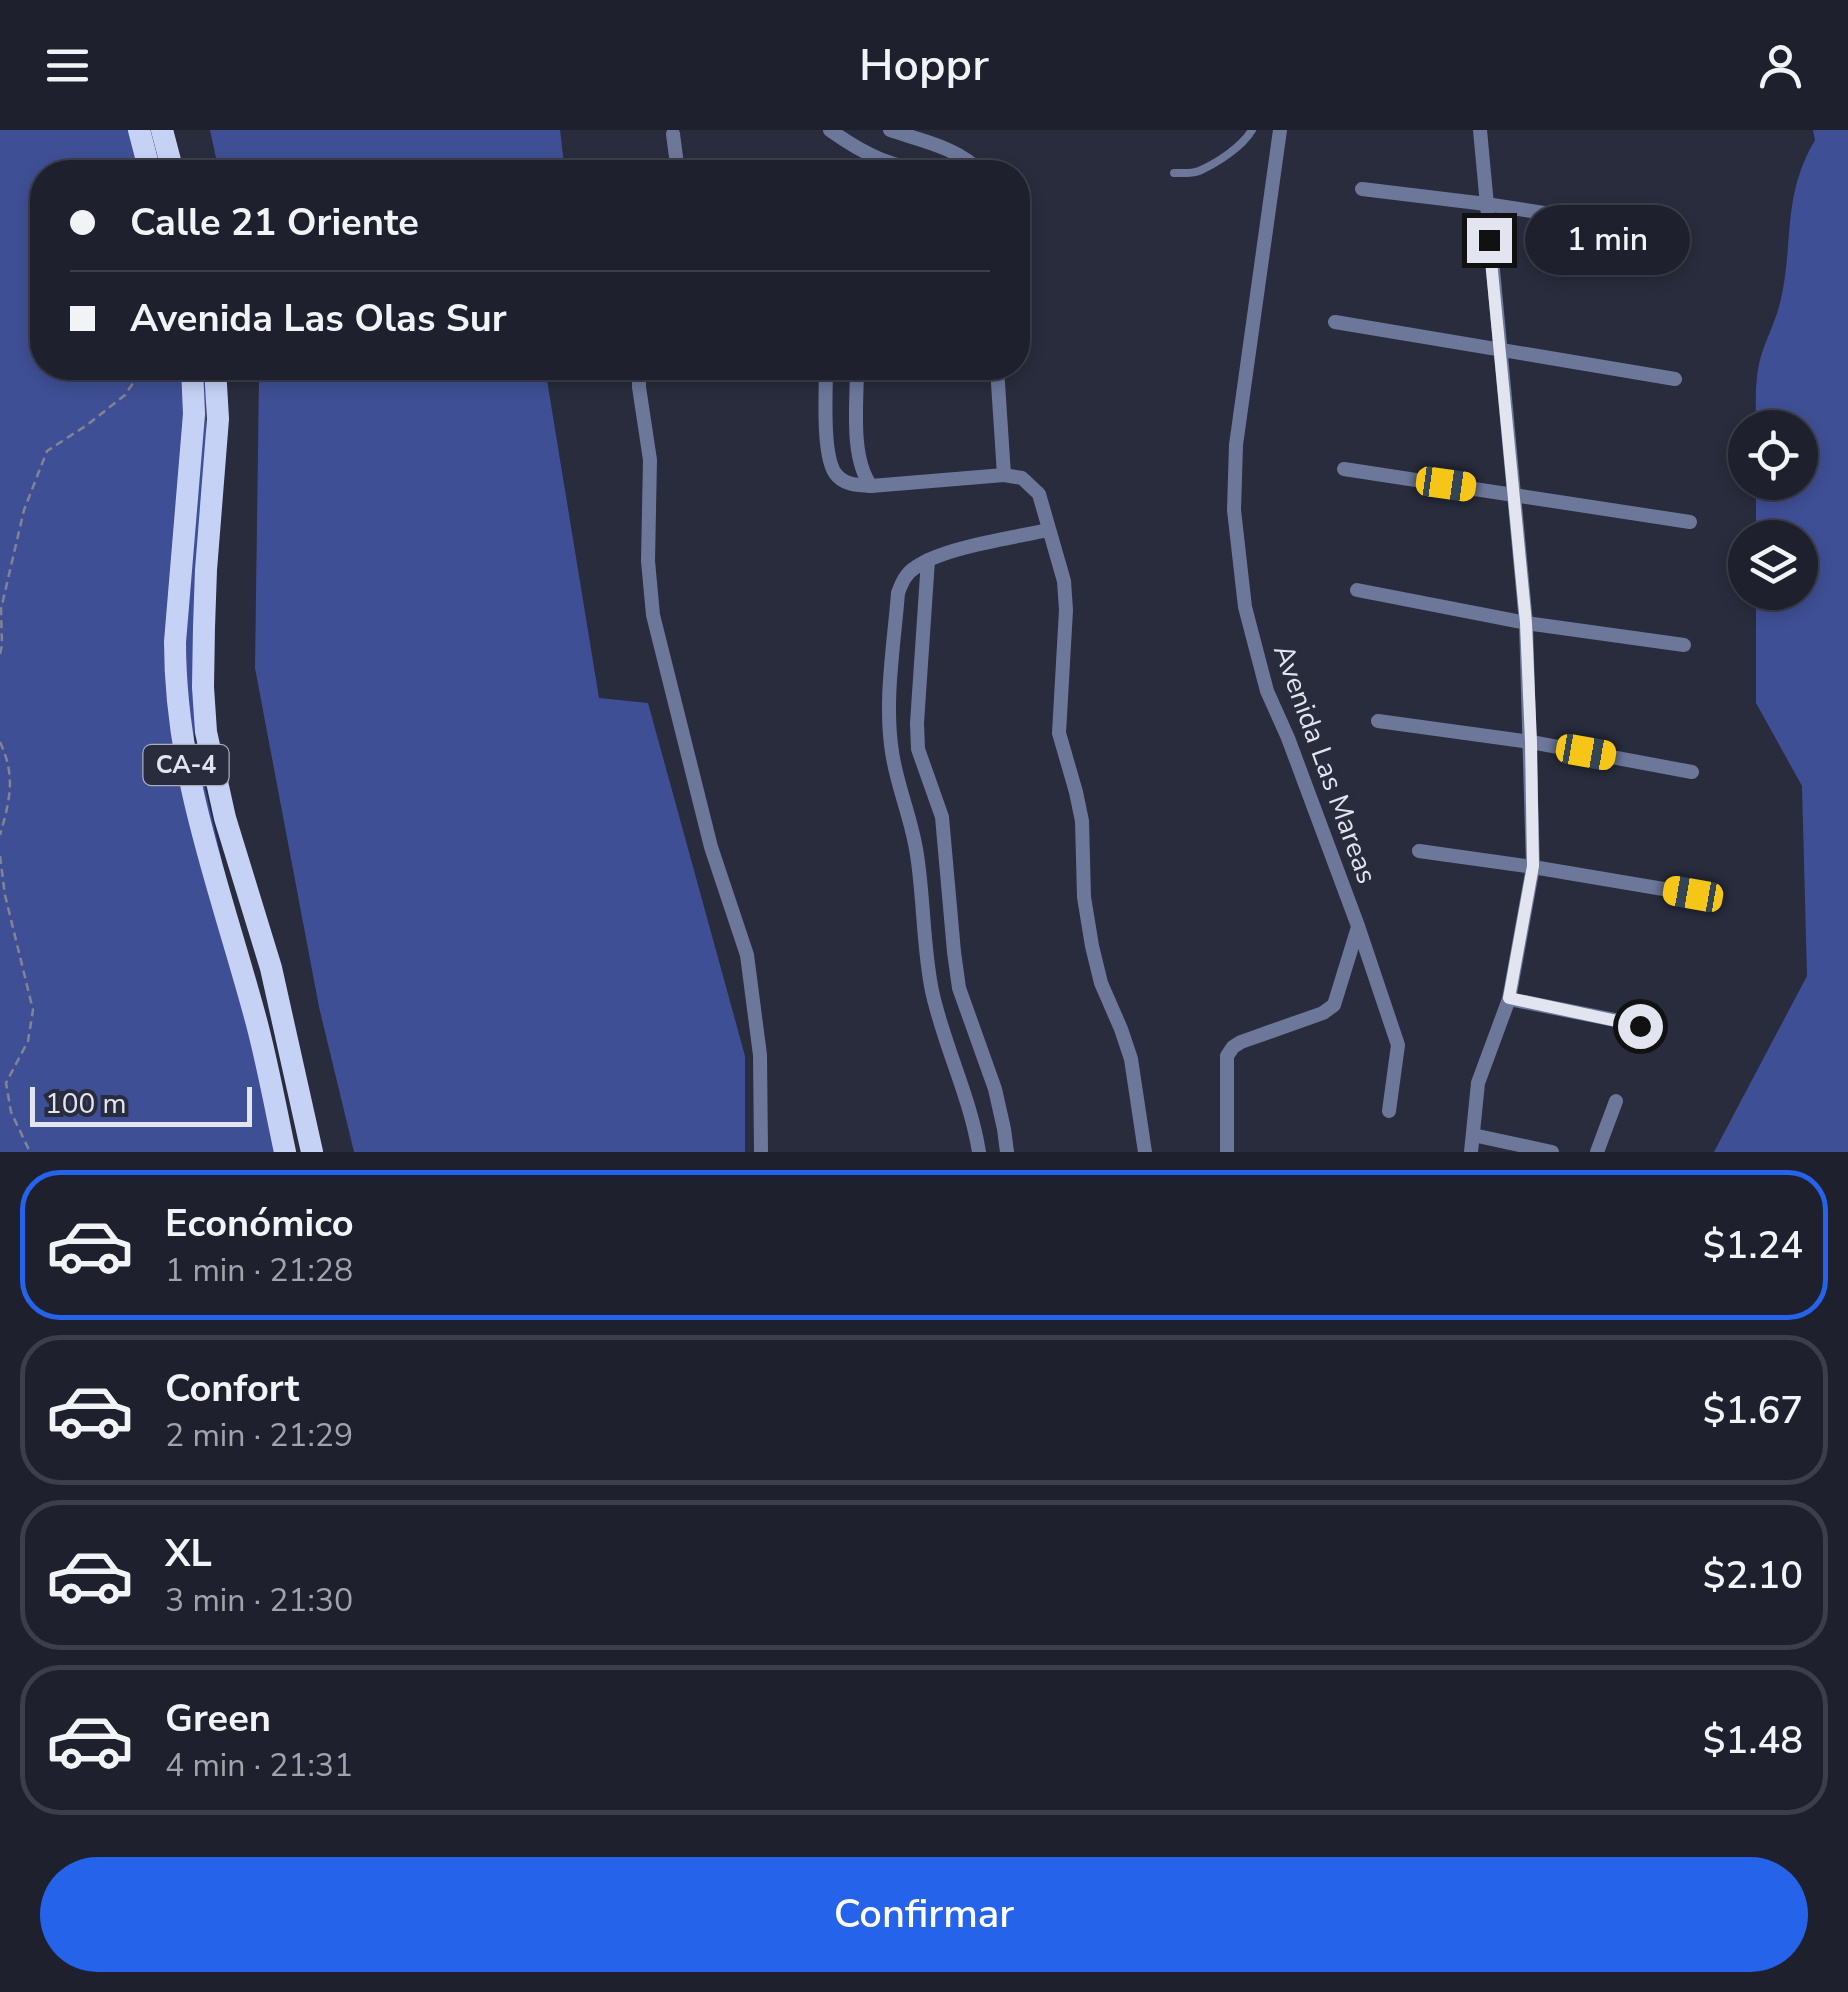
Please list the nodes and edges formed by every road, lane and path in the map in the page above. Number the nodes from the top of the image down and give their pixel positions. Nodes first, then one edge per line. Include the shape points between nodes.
1 (140, 130) edge
2 (162, 130) edge
3 (830, 130) edge
4 (890, 130) edge
5 (1252, 130) edge
6 (1280, 130) edge
7 (1480, 130) edge
8 (673, 134) dead end
9 (147, 160) edge
10 (171, 160) edge
11 (676, 160) edge
12 (878, 160) edge
13 (966, 160) edge
14 (1174, 174) dead end
15 (1362, 189) dead end
16 (1486, 204) junction
17 (1654, 230) dead end
18 (1335, 322) dead end
19 (1499, 350) junction
20 (1675, 378) dead end
21 (135, 380) edge
22 (193, 380) edge
23 (216, 380) edge
24 (638, 380) edge
25 (826, 380) edge
26 (856, 380) edge
27 (998, 380) edge
28 (1344, 469) dead end
29 (1004, 475) junction
30 (872, 486) junction
31 (1514, 494) junction
32 (1690, 522) dead end
33 (1048, 530) junction
34 (928, 560) junction
35 (1357, 590) dead end
36 (1526, 623) junction
37 (1684, 645) dead end
38 (0, 654) edge
39 (1378, 722) dead end
40 (0, 742) edge
41 (1531, 742) junction
42 (1692, 772) dead end
43 (0, 835) edge
44 (1420, 851) dead end
45 (0, 856) edge
46 (1533, 866) junction
47 (1693, 894) dead end
48 (1358, 926) junction
49 (959, 988) junction
50 (932, 992) junction
51 (1509, 998) junction
52 (1640, 1026) dead end
53 (1616, 1101) dead end
54 (1389, 1111) dead end
55 (1473, 1135) junction
56 (30, 1152) edge
57 (285, 1152) edge
58 (312, 1152) edge
59 (761, 1152) edge
60 (979, 1152) edge
61 (1006, 1152) edge
62 (1145, 1152) edge
63 (1227, 1152) edge
64 (1472, 1152) edge
65 (1552, 1152) edge
66 (1597, 1152) edge

1 - 9 highway
2 - 10 highway
3 - 12 street
4 - 13 street
5 - 14 lane via 1196,172
6 - 48 street, Avenida Las Mareas via 1236,444 1234,510 1245,607 1267,690
7 - 16 street
8 - 11 street
15 - 16 street
16 - 17 street
16 - 19 street
18 - 19 street
19 - 20 street
19 - 31 street
21 - 38 path via 125,396 46,451 1,609
22 - 57 highway, CA-4 via 175,642 180,732
23 - 58 highway, CA-4 via 206,732 271,968
24 - 59 street via 650,460 653,615 711,847 747,955 760,1056
25 - 30 street via 830,463 852,485
26 - 30 street via 858,452
27 - 29 street
28 - 31 street
29 - 30 street
29 - 33 street via 1022,478 1039,494
31 - 32 street
31 - 36 street
33 - 34 street
33 - 62 street via 1066,610 1058,733 1082,820 1084,897 1101,983 1131,1059
34 - 49 street via 918,749 942,817
34 - 50 street via 913,568 898,593 890,730 917,856
35 - 36 street
36 - 37 street
36 - 41 street
39 - 41 street
40 - 43 path via 11,796
41 - 42 street
41 - 46 street
44 - 46 street
45 - 56 path via 33,1010 28,1041 6,1083
46 - 47 street
46 - 51 street
48 - 54 street, Avenida Las Mareas via 1398,1045
48 - 63 street via 1334,1006 1240,1042 1227,1056
49 - 50 street
49 - 61 street via 995,1089
50 - 60 street
51 - 52 street
51 - 55 street via 1478,1083
53 - 66 street
55 - 64 street
55 - 65 street

